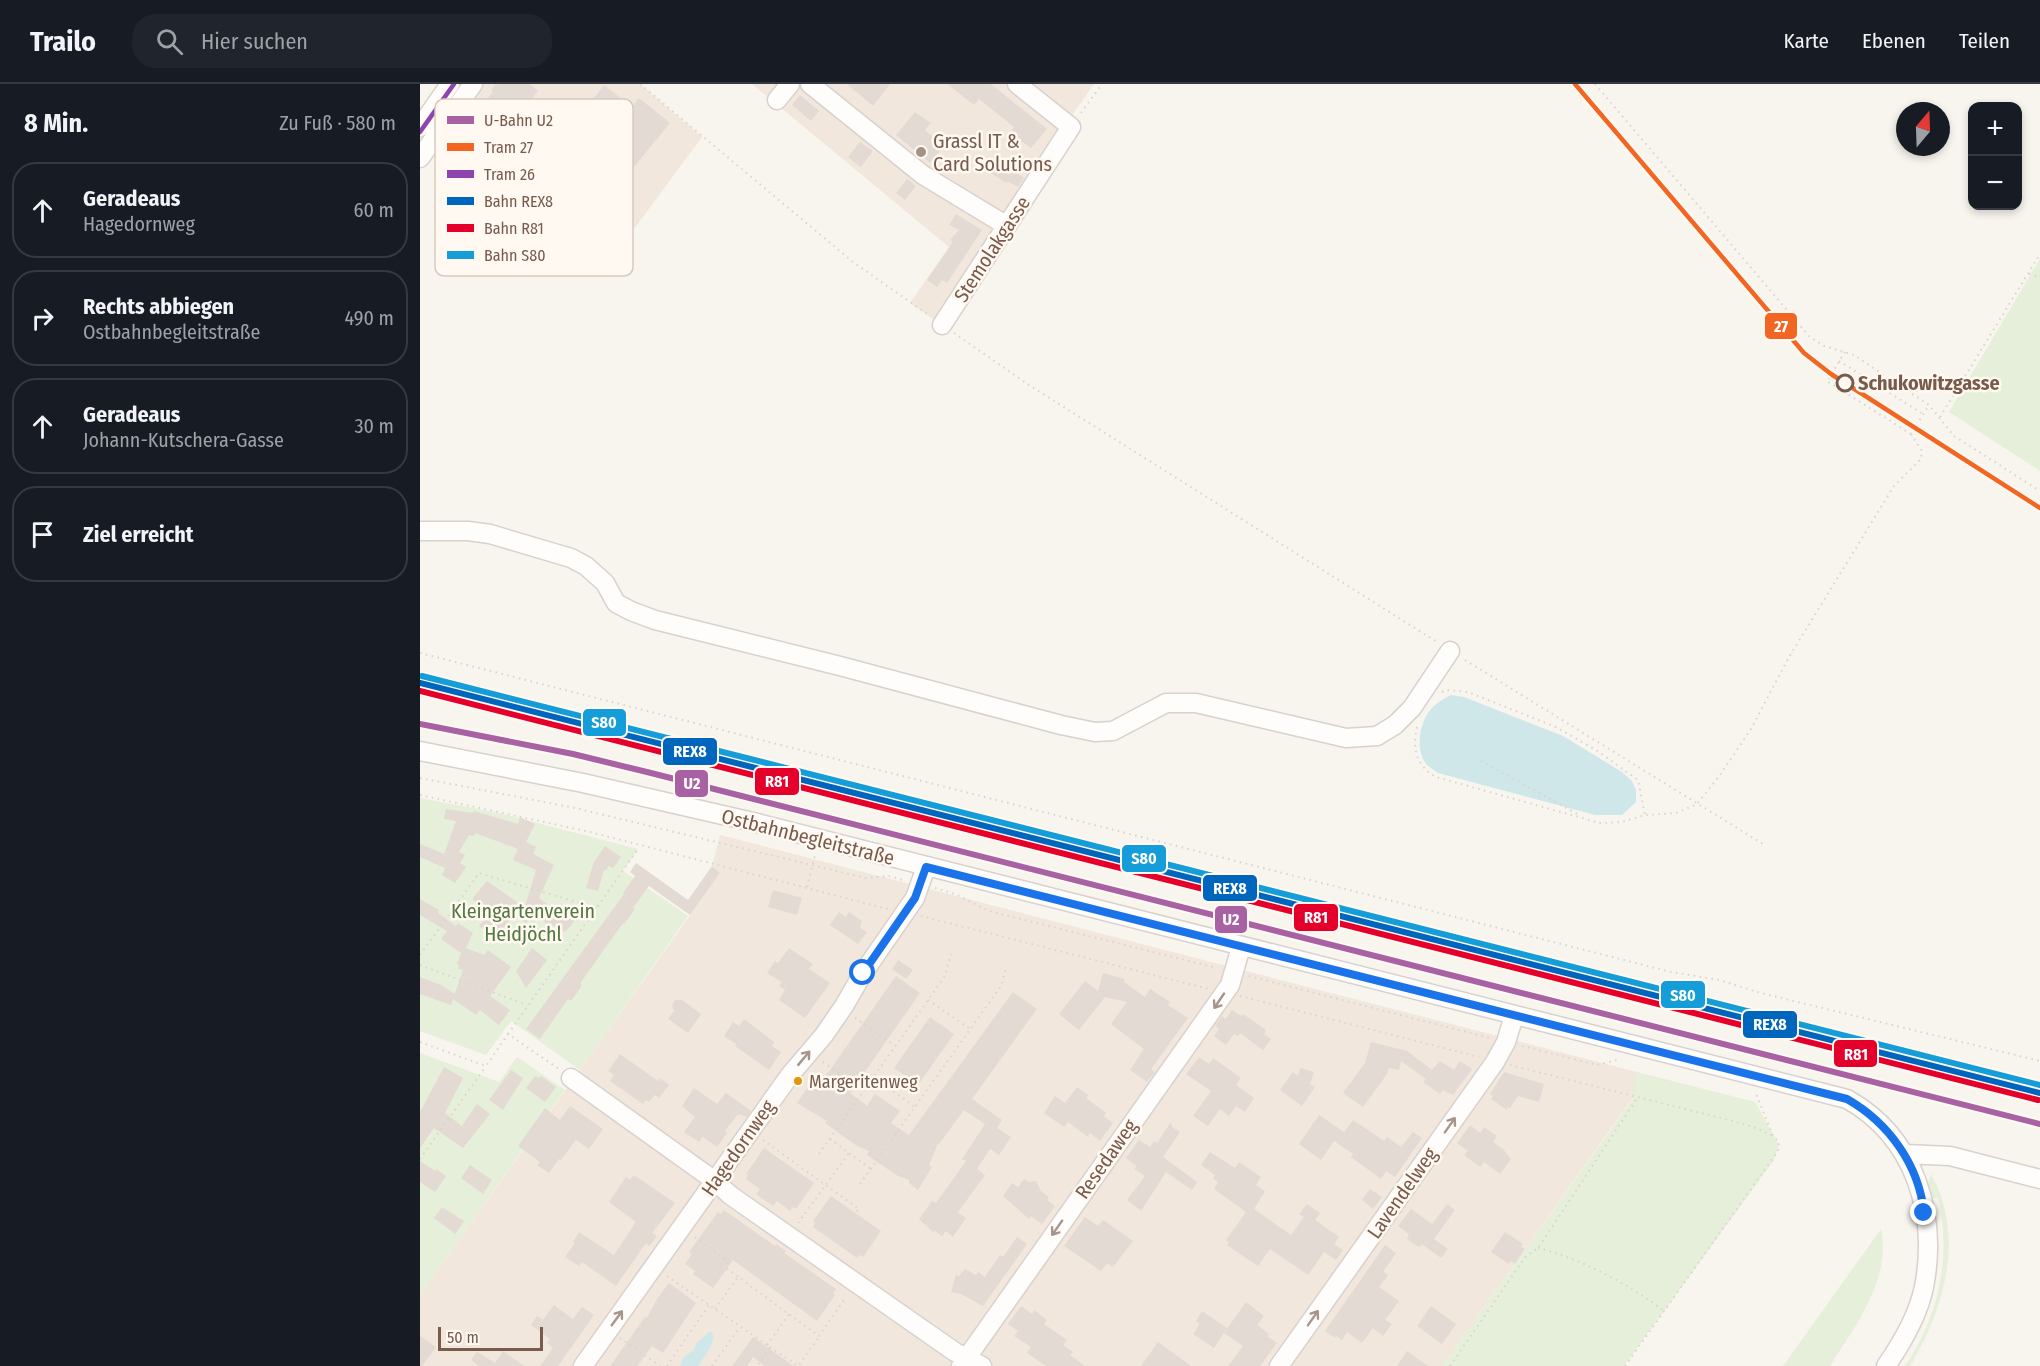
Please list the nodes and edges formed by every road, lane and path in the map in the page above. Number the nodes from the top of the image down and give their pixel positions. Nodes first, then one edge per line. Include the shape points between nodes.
1 (450, 84) edge
2 (472, 84) edge
3 (639, 84) edge
4 (790, 84) edge
5 (810, 84) edge
6 (1017, 84) edge
7 (1102, 84) edge
8 (1595, 84) edge
9 (440, 99) edge
10 (461, 99) edge
11 (777, 100) dead end
12 (435, 106) edge
13 (420, 127) edge
14 (1071, 127) junction
15 (435, 137) edge
16 (420, 158) edge
17 (1007, 226) junction
18 (2040, 254) edge
19 (2029, 274) junction
20 (2040, 277) edge
21 (942, 325) junction
22 (1845, 352) junction
23 (1839, 361) junction
24 (1929, 405) junction
25 (1923, 415) junction
26 (1940, 417) junction
27 (1911, 434) junction
28 (2040, 491) edge
29 (420, 531) edge
30 (1450, 651) junction
31 (420, 652) edge
32 (1441, 693) dead end
33 (1417, 725) dead end
34 (420, 752) edge
35 (1482, 761) dead end
36 (420, 778) edge
37 (420, 795) edge
38 (1697, 804) junction
39 (1645, 815) junction
40 (1586, 819) junction
41 (1763, 844) dead end
42 (638, 849) dead end
43 (816, 852) dead end
44 (812, 866) junction
45 (923, 875) junction
46 (807, 887) junction
47 (597, 908) junction
48 (905, 913) junction
49 (1241, 947) junction
50 (951, 954) dead end
51 (420, 955) edge
52 (420, 965) edge
53 (1006, 968) dead end
54 (1234, 972) junction
55 (1219, 992) dead end
56 (1235, 994) dead end
57 (928, 1000) junction
58 (528, 1006) junction
59 (842, 1009) junction
60 (1514, 1016) junction
61 (970, 1029) junction
62 (508, 1034) junction
63 (420, 1042) edge
64 (1506, 1042) junction
65 (895, 1046) junction
66 (808, 1052) junction
67 (1627, 1057) dead end
68 (1488, 1059) dead end
69 (2040, 1061) edge
70 (1504, 1064) dead end
71 (486, 1066) junction
72 (874, 1077) junction
73 (571, 1078) joint
74 (1754, 1089) dead end
75 (864, 1091) junction
76 (1638, 1097) junction
77 (915, 1107) junction
78 (1773, 1136) junction
79 (761, 1138) dead end
80 (830, 1139) junction
81 (849, 1153) junction
82 (819, 1154) dead end
83 (1905, 1155) junction
84 (420, 1159) edge
85 (871, 1169) junction
86 (2040, 1179) edge
87 (715, 1181) junction
88 (825, 1184) junction
89 (860, 1184) dead end
90 (855, 1215) dead end
91 (692, 1236) dead end
92 (789, 1237) junction
93 (1538, 1248) junction
94 (665, 1275) dead end
95 (738, 1277) junction
96 (855, 1283) junction
97 (709, 1305) junction
98 (715, 1310) junction
99 (1664, 1311) junction
100 (789, 1314) junction
101 (740, 1326) junction
102 (608, 1330) junction
103 (819, 1336) junction
104 (769, 1346) junction
105 (969, 1363) edge
106 (583, 1366) edge
107 (660, 1366) edge
108 (667, 1366) edge
109 (712, 1366) edge
110 (757, 1366) edge
111 (1279, 1366) edge
112 (1450, 1366) edge
113 (1625, 1366) edge
114 (1886, 1366) edge

1 - 9 street
2 - 10 street
3 - 21 path via 853,262
4 - 11 street
5 - 17 street via 923,175
6 - 14 street
7 - 14 path
8 - 22 path via 1801,329 1816,342
12 - 13 street
14 - 17 street, Stemolakgasse
15 - 16 street
17 - 21 street, Stemolakgasse
18 - 19 path
19 - 20 path
19 - 26 path
21 - 30 path via 1032,387
22 - 23 path
22 - 24 path
23 - 25 path
23 - 27 path via 1827,381
24 - 25 path
24 - 26 path
25 - 27 path
26 - 28 path via 1953,436
27 - 38 path via 1922,451 1921,459 1894,486 1789,657 1751,729
29 - 30 street via 489,534 571,558 605,583 616,603 655,620 1095,732 1113,731 1166,703 1196,703 1346,738 1377,736 1412,708
30 - 38 path
31 - 69 path via 1648,966 1719,980
32 - 39 path via 1468,692 1556,727 1596,750 1638,780
33 - 40 path via 1415,749 1425,771
34 - 45 street, Ostbahnbegleitstraße via 530,772 753,822
35 - 40 path
36 - 44 path via 575,808
37 - 46 path via 533,818
38 - 39 path via 1676,813
38 - 41 path
39 - 40 path via 1622,822
42 - 47 path
43 - 44 path
44 - 45 path via 866,878
44 - 46 path
45 - 48 street, Hagedornweg
45 - 49 street, Ostbahnbegleitstraße
45 - 54 path via 989,911
46 - 48 path
47 - 51 path via 479,873
47 - 58 path
48 - 55 path
48 - 59 street, Hagedornweg
49 - 54 street, Resedaweg
49 - 60 street, Ostbahnbegleitstraße
50 - 57 path via 945,976
52 - 58 path
53 - 61 path via 1001,986
54 - 64 path
54 -> 105 street, Resedaweg via 1218,1003
56 - 68 path
57 - 61 path
57 - 65 path
58 - 62 path
59 - 65 path
59 - 66 street, Hagedornweg
60 - 64 street, Lavendelweg
60 - 83 street, Ostbahnbegleitstraße via 1847,1099 1889,1132
61 - 77 path
62 - 71 path
62 - 73 path
63 - 71 path
64 - 67 path via 1597,1065
111 -> 64 street, Lavendelweg
65 - 72 path
66 - 75 path
87 -> 66 street, Hagedornweg via 768,1118
70 - 76 path
71 - 84 path
72 - 75 path
72 - 77 path
73 - 87 street
74 - 78 path
75 - 80 path
76 - 78 path
76 - 93 path
77 - 85 path
78 - 99 path via 1779,1142 1773,1160
79 - 88 path
80 - 81 path
80 - 82 path
81 - 85 path
81 - 88 path
83 - 86 street via 1950,1156
83 - 114 street, Ostbahnbegleitstraße via 1922,1196 1929,1247 1924,1289 1914,1317
85 - 89 path
87 - 92 street
102 -> 87 street, Hagedornweg
88 - 90 path via 859,1209
88 - 92 path
91 - 95 path via 727,1261 726,1268
92 - 96 street
93 - 99 path via 1562,1254 1642,1294
93 - 112 path via 1526,1256
94 - 97 path
95 - 98 path
95 - 100 path
96 - 103 path
96 - 105 street
97 - 98 path
97 - 108 path
98 - 101 path
99 - 113 path
100 - 103 path
100 - 104 path
101 - 104 path
101 - 109 path
102 - 106 street, Hagedornweg
102 - 107 path
103 - 104 path via 798,1366
104 - 110 path

